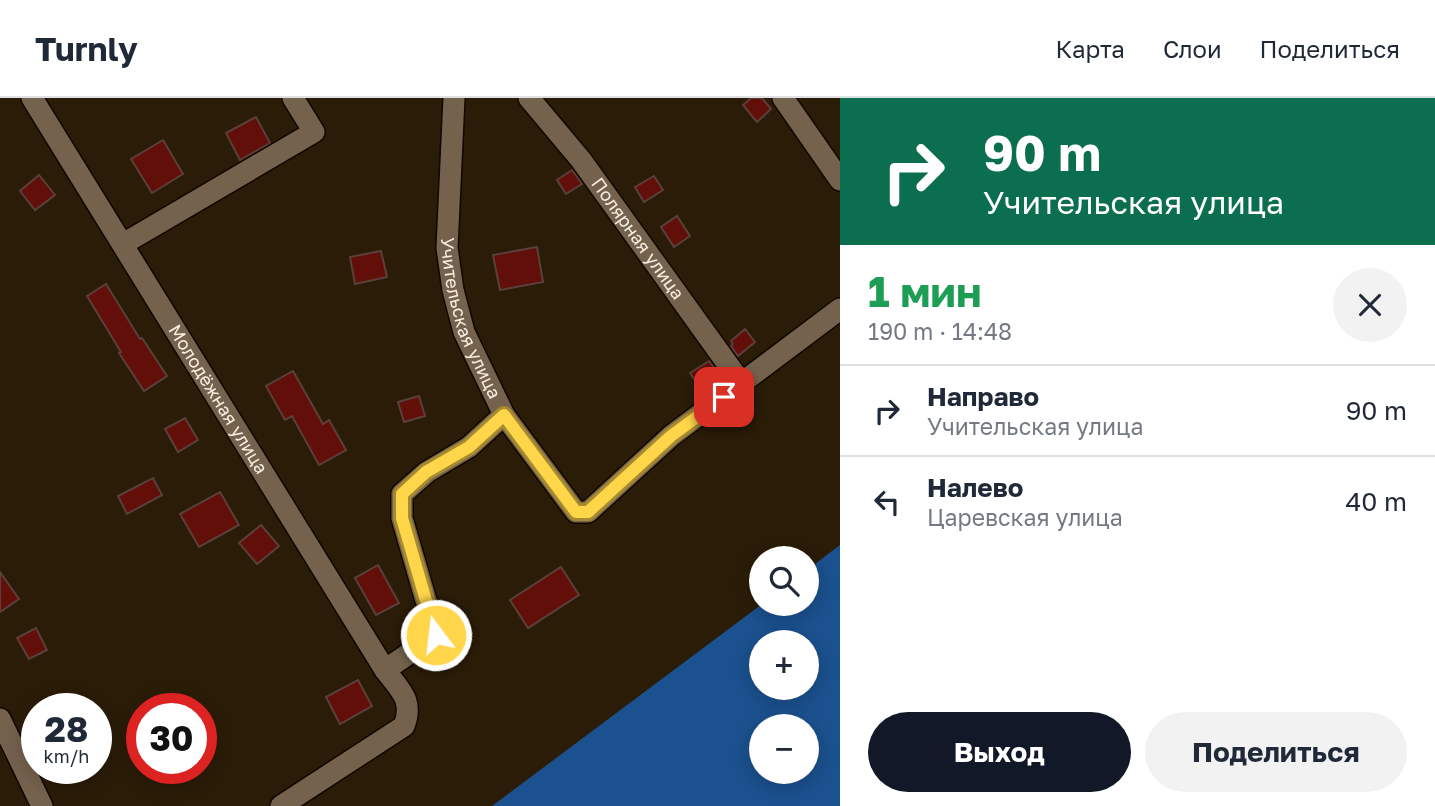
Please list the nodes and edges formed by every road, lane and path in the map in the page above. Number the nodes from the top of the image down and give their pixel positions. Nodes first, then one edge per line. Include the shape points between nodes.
1 (32, 98) edge
2 (293, 98) edge
3 (454, 98) edge
4 (528, 98) edge
5 (783, 98) edge
6 (840, 180) edge
7 (123, 244) junction
8 (840, 309) edge
9 (742, 384) junction
10 (504, 415) junction
11 (385, 670) junction
12 (0, 719) edge
13 (42, 806) edge
14 (281, 806) edge

1 - 7 street, Молодёжная улица
2 - 7 street via 313,132
3 - 10 street, Учительская улица via 447,248 453,290 464,332
4 - 9 street, Полярная улица via 581,160
5 - 6 street
7 - 11 street, Молодёжная улица
8 - 9 street
9 - 10 street, Учительская улица via 671,436 588,512 576,512
10 - 11 street via 469,447 426,472 402,494 402,518 436,635
11 - 14 street, Молодёжная улица via 406,698 409,712 404,726
12 - 13 street

